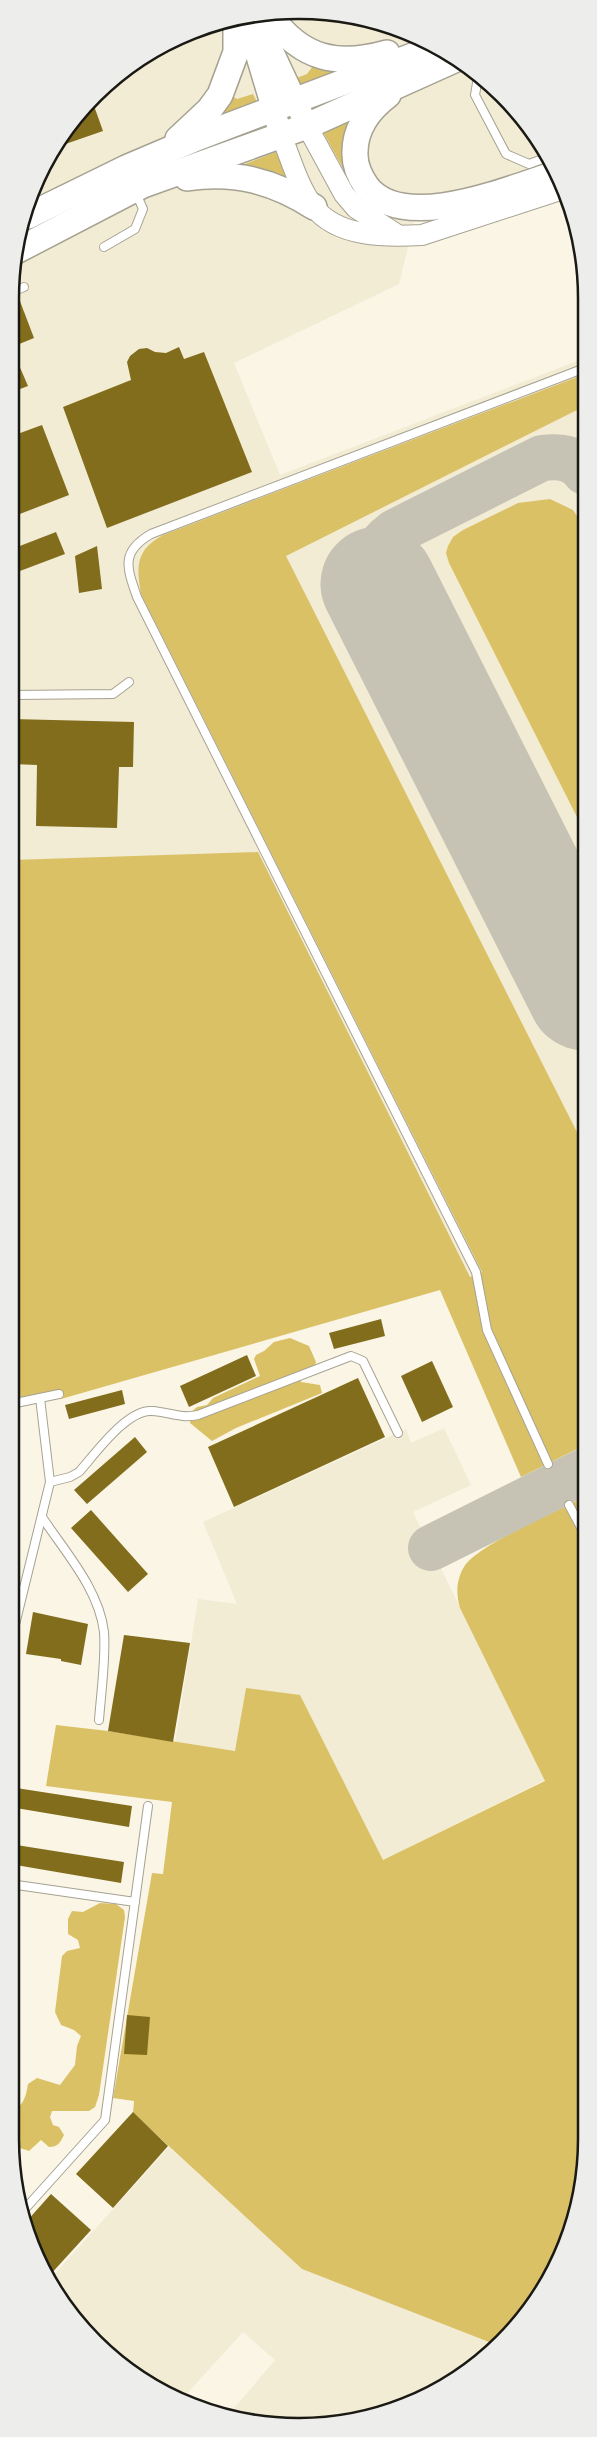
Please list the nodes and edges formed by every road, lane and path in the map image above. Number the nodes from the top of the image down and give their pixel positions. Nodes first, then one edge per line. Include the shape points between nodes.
1 (274, 20) edge
2 (258, 22) edge
3 (248, 23) edge
4 (236, 26) edge
5 (412, 43) edge
6 (427, 51) edge
7 (448, 62) edge
8 (449, 63) edge
9 (477, 83) edge
10 (283, 104) junction
11 (306, 126) junction
12 (281, 136) junction
13 (154, 155) junction
14 (542, 160) edge
15 (549, 176) edge
16 (138, 187) junction
17 (557, 191) edge
18 (314, 207) junction
19 (32, 214) edge
20 (400, 236) junction
21 (23, 247) edge
22 (104, 247) dead end
23 (24, 287) dead end
24 (19, 289) edge
25 (578, 370) edge
26 (129, 682) dead end
27 (19, 695) edge
28 (59, 1394) dead end
29 (40, 1398) junction
30 (19, 1402) edge
31 (398, 1433) dead end
32 (548, 1464) dead end
33 (50, 1482) junction
34 (569, 1505) dead end
35 (42, 1518) junction
36 (578, 1523) edge
37 (19, 1610) edge
38 (99, 1720) dead end
39 (148, 1806) dead end
40 (19, 1885) edge
41 (135, 1902) junction
42 (27, 2207) edge

1 - 5 main road via 298,45 332,58 362,60
2 - 10 main road
3 - 10 main road
4 - 13 main road via 236,52 220,95 187,132
6 - 10 main road
7 - 11 main road
8 - 15 main road via 376,104 361,123 355,146 356,165 370,190 393,206 422,209 486,196
9 - 14 lane via 475,95 506,154 529,164
10 - 11 main road
10 - 12 main road
10 - 13 main road
11 - 12 main road
11 - 20 street via 344,194 356,208
12 - 16 main road
12 - 18 street
13 - 19 main road
16 - 18 main road via 207,175 241,176 286,191
16 - 21 main road
16 - 22 lane via 143,209 135,229
17 - 20 street via 422,235
18 - 20 street via 337,226
23 - 24 lane
25 - 32 lane via 151,534 130,551 128,567 141,606 476,1272 487,1330
26 - 27 lane via 113,694
28 - 29 lane
29 - 30 lane
29 - 33 lane
31 - 33 lane via 362,1361 351,1356 187,1418 145,1411 124,1422 79,1472
33 - 35 lane
34 - 36 lane
35 - 37 lane
35 - 38 lane via 92,1592 99,1612 104,1632
39 - 41 lane
40 - 41 lane
41 - 42 lane via 104,2120

